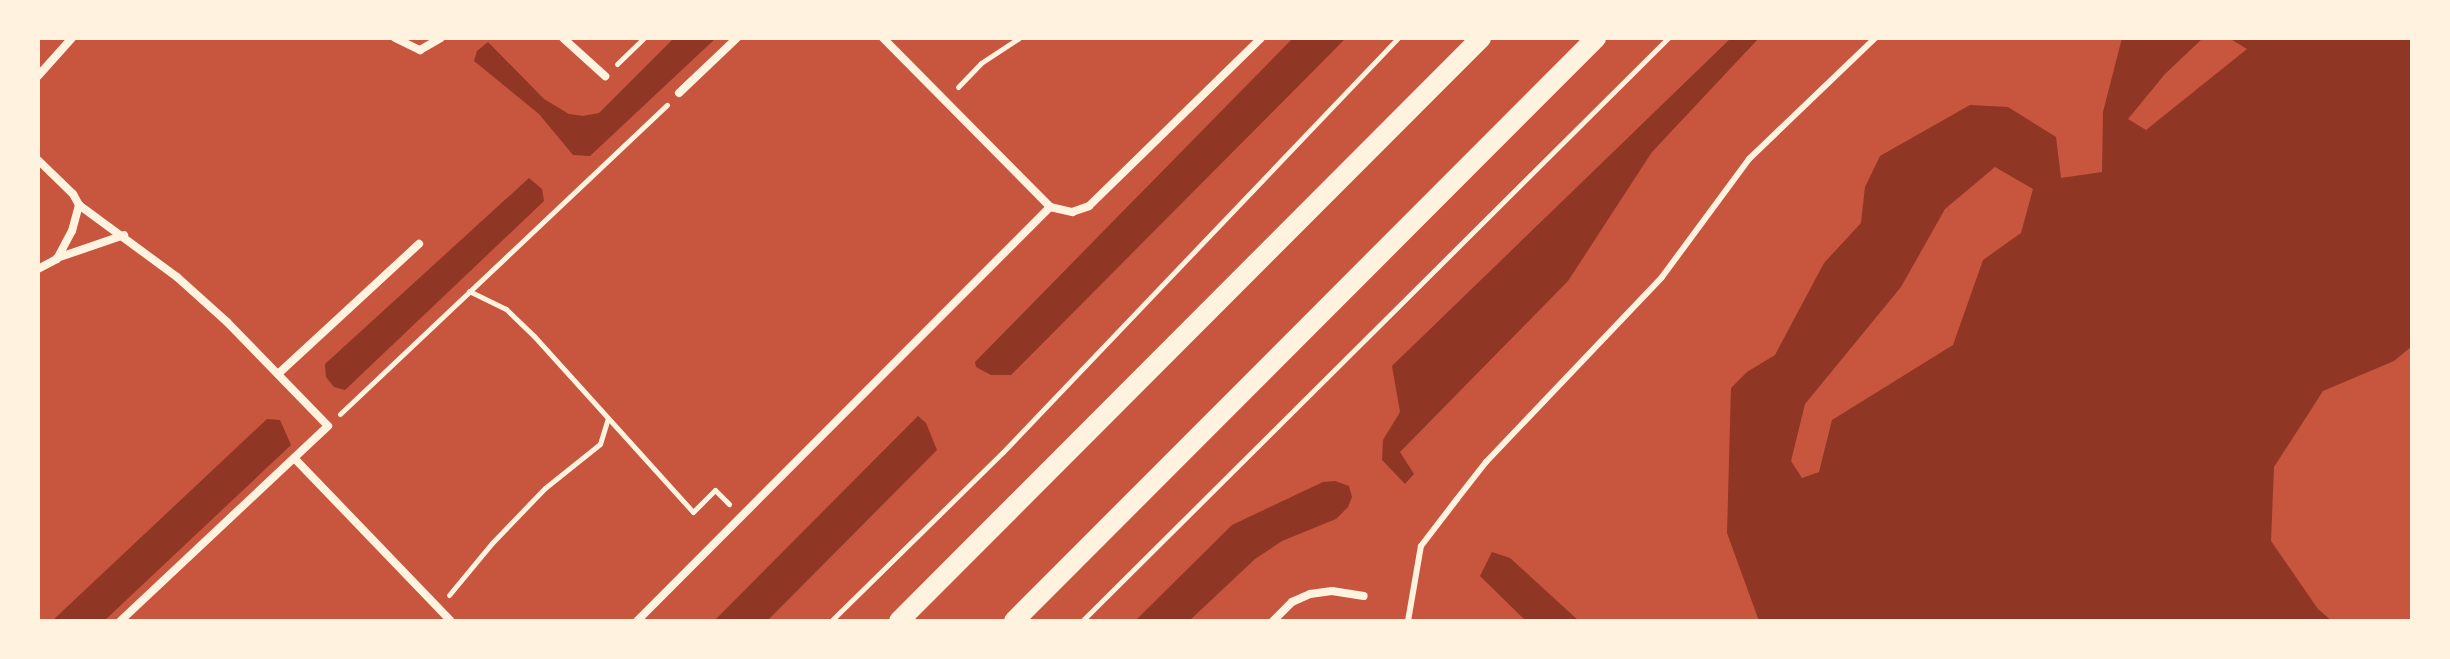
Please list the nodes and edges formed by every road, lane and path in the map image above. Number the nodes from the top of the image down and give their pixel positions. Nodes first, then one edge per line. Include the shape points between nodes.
1 (72, 38) edge
2 (395, 38) edge
3 (441, 38) edge
4 (563, 38) edge
5 (644, 38) edge
6 (737, 38) edge
7 (883, 38) edge
8 (1019, 38) edge
9 (1261, 38) edge
10 (1398, 38) edge
11 (1481, 38) edge
12 (1596, 38) edge
13 (1668, 38) edge
14 (1875, 38) edge
15 (38, 76) edge
16 (605, 76) joint
17 (679, 93) joint
18 (944, 100) junction
19 (38, 160) edge
20 (79, 205) junction
21 (1050, 207) junction
22 (124, 235) junction
23 (419, 244) dead end
24 (57, 259) junction
25 (38, 269) edge
26 (469, 291) junction
27 (278, 374) junction
28 (608, 417) junction
29 (328, 426) junction
30 (296, 460) junction
31 (741, 516) junction
32 (1364, 596) dead end
33 (448, 618) edge
34 (120, 621) edge
35 (637, 621) edge
36 (831, 621) edge
37 (899, 621) edge
38 (1014, 621) edge
39 (1082, 621) edge
40 (1273, 621) edge
41 (1408, 621) edge

1 - 15 street
2 - 3 street via 420,50
4 - 16 street
5 - 16 path
6 - 17 street
7 - 18 street
8 - 18 path via 981,63
9 - 21 street via 1089,206 1072,212
10 - 36 path via 1003,452
11 - 37 main road
12 - 38 main road
13 - 39 path
14 - 41 lane via 1749,159 1662,277 1486,462 1421,546
17 - 26 path
18 - 21 street
19 - 20 street
20 - 22 street
20 - 24 street
21 - 31 street
22 - 24 street
22 - 27 street via 227,322
23 - 27 street
24 - 25 street
26 - 28 path via 506,309
26 - 29 path
27 - 29 street
28 - 31 path via 693,512 715,490
28 - 33 path via 600,444 545,488 448,596
29 - 30 street
30 - 33 street
30 - 34 street
31 - 35 street
32 - 40 street via 1310,594 1292,602

